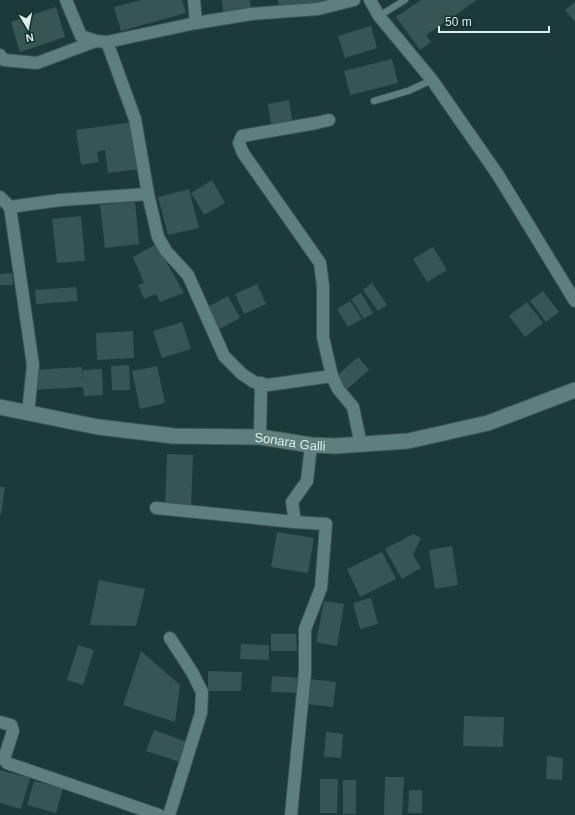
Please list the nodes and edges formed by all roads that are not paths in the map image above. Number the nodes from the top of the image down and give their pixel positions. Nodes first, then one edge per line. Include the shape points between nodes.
1 (66, 0) edge
2 (194, 0) edge
3 (354, 0) edge
4 (370, 0) edge
5 (405, 0) edge
6 (379, 16) junction
7 (196, 23) junction
8 (101, 41) junction
9 (0, 55) edge
10 (432, 80) junction
11 (374, 101) dead end
12 (330, 120) dead end
13 (148, 194) junction
14 (0, 197) edge
15 (10, 207) junction
16 (575, 301) edge
17 (332, 376) junction
18 (261, 384) junction
19 (575, 390) edge
20 (0, 407) edge
21 (28, 413) junction
22 (260, 437) junction
23 (311, 445) junction
24 (361, 445) junction
25 (156, 508) dead end
26 (295, 522) junction
27 (170, 638) dead end
28 (0, 722) edge
29 (159, 815) edge
30 (169, 815) edge
31 (291, 815) edge

1 - 8 street via 81,36
2 - 7 street
3 - 7 street via 318,9 251,14
4 - 6 street
5 - 6 lane
6 - 10 street
7 - 8 street
8 - 9 street via 37,63 4,60
8 - 13 street via 135,119
10 - 11 lane
10 - 16 street via 498,175
12 - 17 street via 242,136 239,143 243,153 320,263 323,286 323,338
13 - 15 street via 60,200
13 - 18 street via 158,237 166,251 188,275 224,356 242,374
14 - 15 street
15 - 21 street via 33,366
17 - 18 street
17 - 24 street via 338,389 353,407
18 - 22 street
19 - 24 street, Sonara Galli via 488,423 408,441
20 - 21 street, Sonara Galli
21 - 22 street, Sonara Galli via 98,427 174,436
22 - 23 street, Sonara Galli
23 - 24 street, Sonara Galli
23 - 26 street via 307,481 292,502
25 - 26 street
26 - 31 street via 326,524 320,588 305,630 305,672
27 - 30 street via 192,672 202,692 202,699 201,713
28 - 29 street via 11,725 13,730 4,758 7,763

